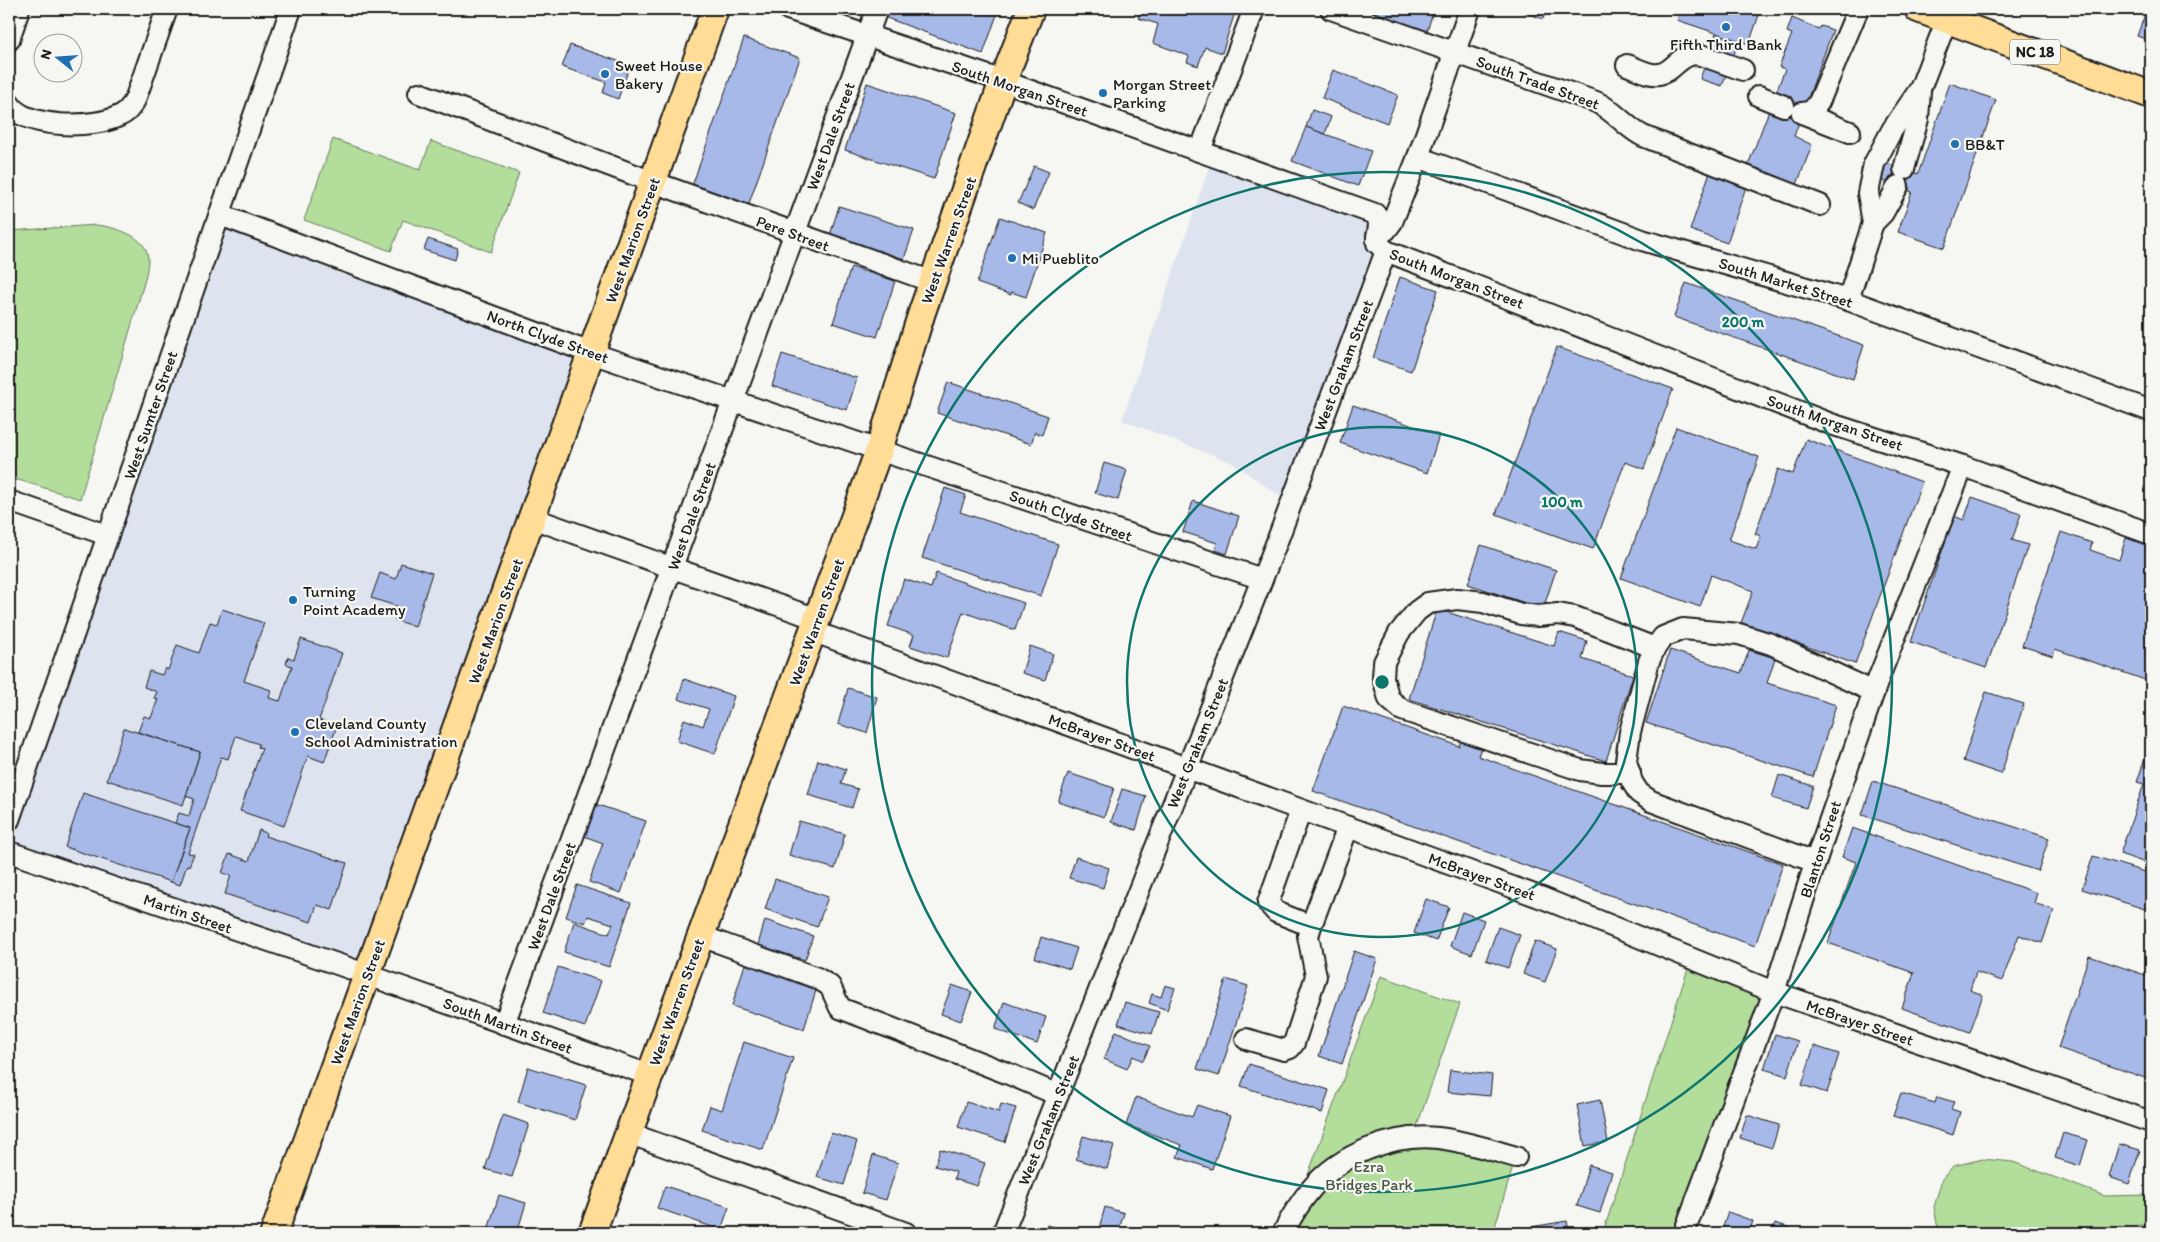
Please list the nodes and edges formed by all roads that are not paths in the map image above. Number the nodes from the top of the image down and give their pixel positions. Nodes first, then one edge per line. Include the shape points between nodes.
1 (20, 9) edge
2 (167, 9) edge
3 (291, 9) edge
4 (716, 9) edge
5 (788, 9) edge
6 (877, 9) edge
7 (1031, 9) edge
8 (1254, 9) edge
9 (1331, 9) edge
10 (1470, 9) edge
11 (1858, 9) edge
12 (1918, 9) edge
13 (1947, 19) junction
14 (867, 36) junction
15 (9, 40) edge
16 (1455, 52) junction
17 (1627, 65) dead end
18 (1743, 70) dead end
19 (1003, 81) junction
20 (1920, 89) junction
21 (419, 93) dead end
22 (2151, 95) edge
23 (1759, 96) dead end
24 (9, 103) edge
25 (1793, 110) junction
26 (1850, 132) dead end
27 (1200, 151) junction
28 (1418, 157) junction
29 (653, 182) junction
30 (1820, 205) dead end
31 (220, 215) junction
32 (1873, 223) junction
33 (795, 234) junction
34 (1382, 243) junction
35 (933, 282) junction
36 (1848, 300) junction
37 (591, 352) junction
38 (733, 400) junction
39 (2151, 412) edge
40 (879, 450) junction
41 (1963, 466) junction
42 (9, 501) edge
43 (532, 518) junction
44 (2151, 534) edge
45 (107, 535) junction
46 (672, 568) junction
47 (1262, 579) junction
48 (815, 625) junction
49 (1655, 648) junction
50 (1874, 692) junction
51 (1187, 768) junction
52 (1630, 773) junction
53 (1301, 810) junction
54 (9, 820) edge
55 (1348, 827) junction
56 (9, 852) edge
57 (1815, 862) junction
58 (1311, 926) junction
59 (701, 936) junction
60 (367, 975) junction
61 (1774, 992) junction
62 (504, 1024) junction
63 (1246, 1039) dead end
64 (650, 1075) junction
65 (1058, 1095) junction
66 (2151, 1122) edge
67 (628, 1133) junction
68 (1516, 1157) dead end
69 (274, 1233) edge
70 (592, 1233) edge
71 (906, 1233) edge
72 (1003, 1233) edge
73 (1283, 1233) edge
74 (1684, 1233) edge

1 - 15 street
2 - 24 street via 137,95 121,116 98,122 48,124 21,115
3 - 31 street, West Sumter Street
4 - 29 main road, West Marion Street
5 - 14 street, South Morgan Street
6 - 14 street, West Dale Street
7 - 19 main road, West Warren Street
8 - 27 street
9 - 16 street, South Trade Street
10 - 16 street, West Graham Street
11 - 25 street via 1819,102 1812,111
12 - 13 main road, NC 18
13 - 20 street
13 - 22 main road, NC 18
14 - 19 street, South Morgan Street
14 - 33 street, West Dale Street
16 - 28 street, West Graham Street
16 - 30 street, South Trade Street via 1596,102 1643,136
17 - 18 street via 1660,74 1680,59 1698,54
19 - 27 street, South Morgan Street
19 - 35 main road, West Warren Street
20 - 32 street via 1918,119 1901,178 1883,213
20 - 32 street via 1874,164 1868,193
21 - 29 street, Pere Street
23 - 25 street
25 - 26 street
27 - 34 street, South Morgan Street via 1374,214 1378,218
28 - 34 street, West Graham Street
28 - 36 street, South Market Street via 1642,240
29 - 33 street, Pere Street
29 - 37 main road, West Marion Street
31 - 37 street, North Clyde Street
31 - 45 street, West Sumter Street
32 - 36 street
33 - 35 street, Pere Street
33 - 38 street, West Dale Street
34 - 41 street, South Morgan Street via 1831,424
34 - 47 street, West Graham Street
35 - 40 main road, West Warren Street
36 - 39 street, South Market Street
37 - 38 street, North Clyde Street
37 - 43 main road, West Marion Street
38 - 40 street, North Clyde Street
38 - 46 street, West Dale Street
40 - 47 street, South Clyde Street
40 - 48 main road, West Warren Street
41 - 44 street, South Morgan Street
41 - 50 street, Blanton Street
42 - 45 street
43 - 46 street, McBrayer Street
43 - 60 main road, West Marion Street
45 - 54 street, West Sumter Street
46 - 48 street, McBrayer Street
46 - 62 street, West Dale Street
47 - 51 street, West Graham Street
48 - 51 street, McBrayer Street
48 - 59 main road, West Warren Street
49 - 50 street via 1663,637 1683,629 1740,634 1771,644
49 - 52 street via 1630,732 1626,761
49 - 52 street via 1575,617 1521,614 1483,602 1457,599 1428,604 1417,611 1399,633 1384,662 1383,678 1388,699 1402,710 1580,770 1602,774
50 - 57 street, Blanton Street
51 - 53 street, McBrayer Street
51 - 65 street, West Graham Street
52 - 57 street via 1639,793 1651,801
53 - 55 street, McBrayer Street
53 - 58 street via 1268,903 1276,912
55 - 58 street
55 - 61 street, McBrayer Street via 1545,899
56 - 60 street, Martin Street
57 - 61 street, Blanton Street
58 - 63 street via 1308,936 1316,976 1294,1043 1284,1050
59 - 64 main road, West Warren Street
59 - 65 street via 817,978 830,986 840,1008
60 - 62 street, South Martin Street
60 - 69 main road, West Marion Street
61 - 66 street, McBrayer Street
61 - 74 street, Blanton Street
62 - 64 street, South Martin Street
64 - 67 main road, West Warren Street
65 - 72 street, West Graham Street
67 - 70 main road, West Warren Street
67 - 71 street
68 - 73 street via 1438,1138 1386,1143 1360,1152 1312,1187

